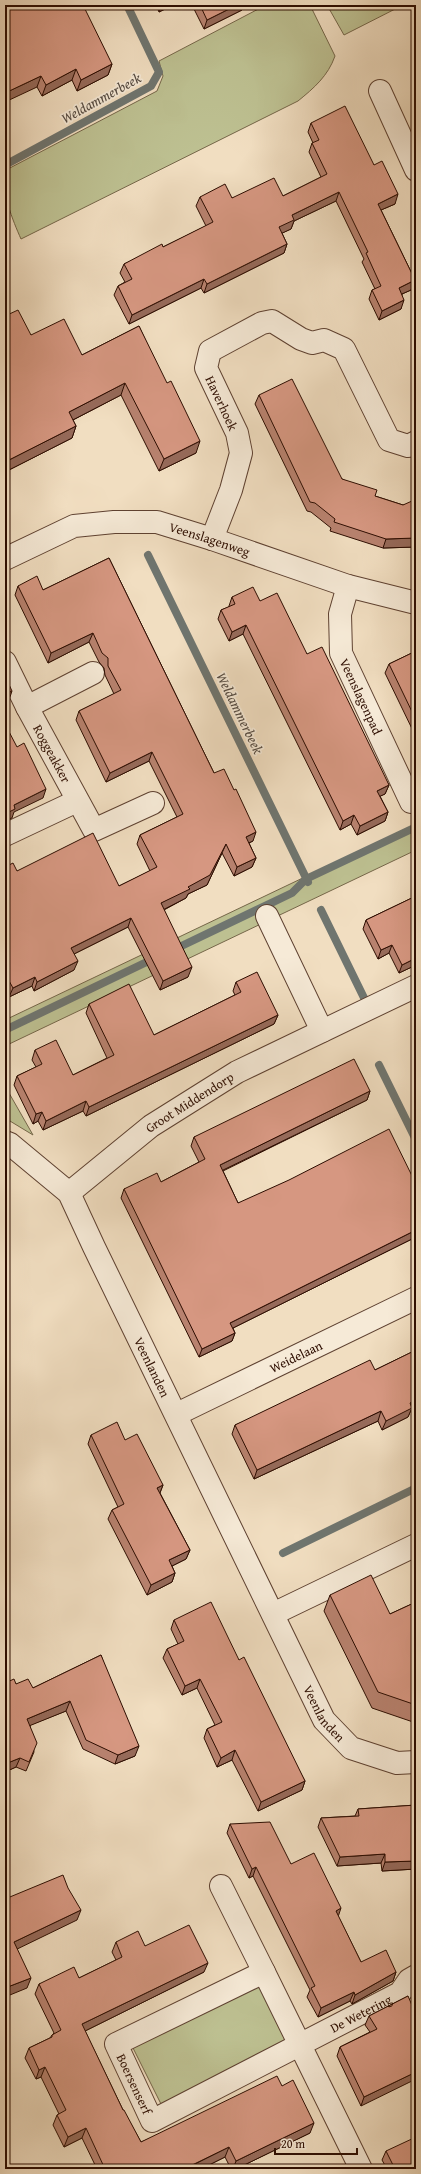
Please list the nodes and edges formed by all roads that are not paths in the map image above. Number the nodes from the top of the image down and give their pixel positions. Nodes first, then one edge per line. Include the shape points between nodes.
1 (380, 91) dead end
2 (416, 170) edge
3 (416, 442) edge
4 (212, 539) junction
5 (5, 560) edge
6 (348, 586) junction
7 (416, 603) edge
8 (5, 662) edge
9 (93, 673) dead end
10 (27, 707) junction
11 (77, 801) junction
12 (412, 802) dead end
13 (153, 803) dead end
14 (5, 835) edge
15 (268, 916) dead end
16 (416, 986) edge
17 (322, 1031) junction
18 (5, 1142) edge
19 (69, 1193) junction
20 (416, 1298) edge
21 (177, 1414) junction
22 (416, 1545) edge
23 (273, 1614) junction
24 (416, 1762) edge
25 (221, 1886) dead end
26 (264, 1972) junction
27 (416, 1976) edge
28 (301, 2045) junction
29 (361, 2169) edge

1 - 2 street
3 - 4 street, Haverhoek via 408,446 389,440 344,349 324,340 312,343 301,339 272,321 262,323 210,351 206,368 237,433 241,453
4 - 5 street, Veenslagenweg via 157,522 114,522 74,526
4 - 6 street, Veenslagenweg
6 - 7 street, Veenslagenweg
6 - 12 street, Veenslagenpad via 340,614 342,653
8 - 10 street, Roggeakker
9 - 10 street
10 - 11 street, Roggeakker
11 - 13 street, Roggeakker via 94,830
11 - 14 street
15 - 17 street
16 - 17 street, Groot Middendorp
17 - 19 street, Groot Middendorp via 237,1072 151,1126
18 - 19 street, Veenlanden
19 - 21 street, Veenlanden
20 - 21 street, Weidelaan
21 - 23 street, Veenlanden
22 - 23 street
23 - 24 street, Veenlanden via 324,1720 351,1748 397,1763
25 - 26 street
26 - 28 street
26 - 28 street, Boersenserf via 116,2044 152,2121
27 - 28 street, De Wetering via 409,1980 400,1994
28 - 29 street

